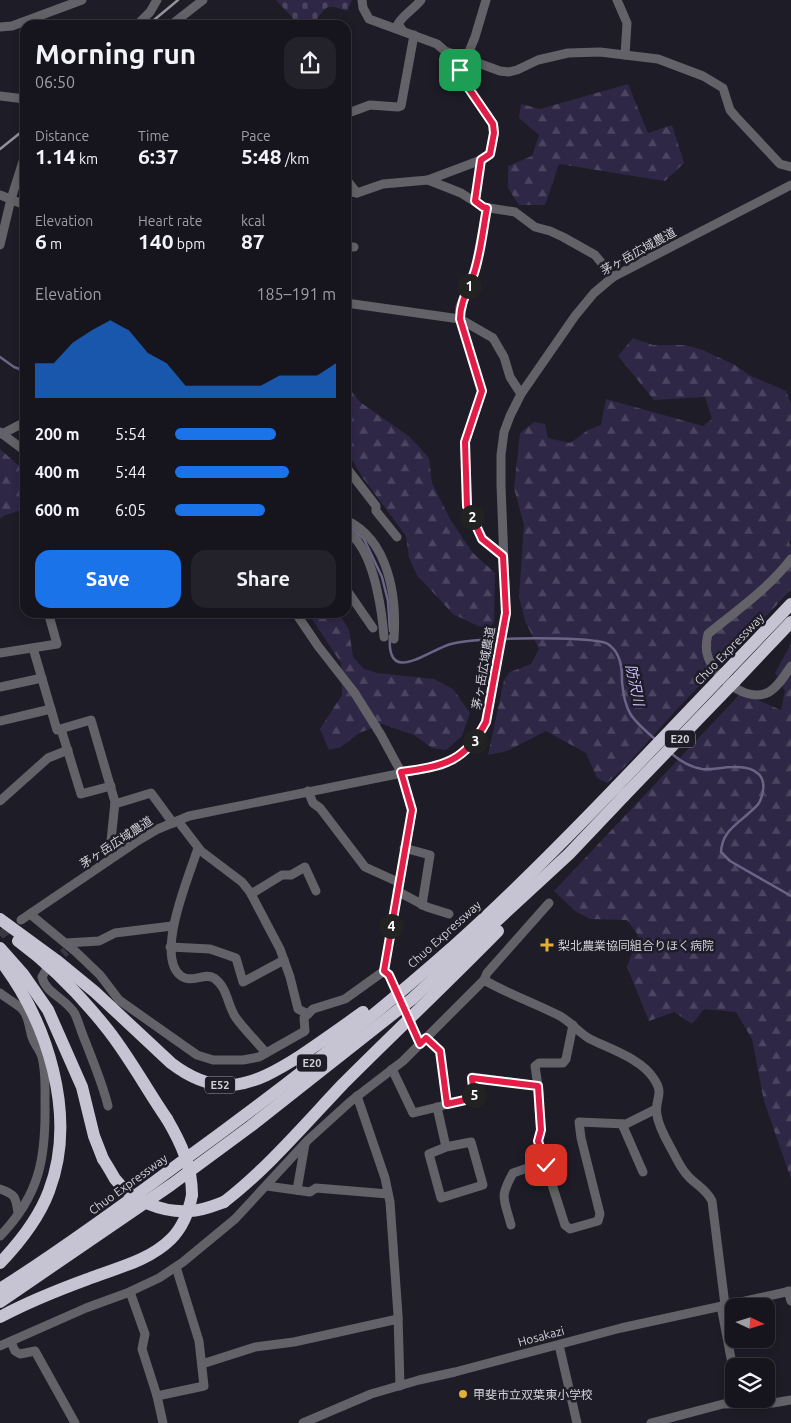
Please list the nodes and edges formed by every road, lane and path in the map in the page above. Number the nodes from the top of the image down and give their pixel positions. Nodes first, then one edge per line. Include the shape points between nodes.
1 (82, 0) edge
2 (157, 0) edge
3 (203, 0) edge
4 (362, 0) edge
5 (421, 0) edge
6 (486, 0) edge
7 (617, 0) edge
8 (28, 20) edge
9 (142, 20) edge
10 (177, 20) edge
11 (20, 23) edge
12 (0, 27) edge
13 (403, 31) junction
14 (414, 35) junction
15 (625, 55) junction
16 (464, 58) junction
17 (0, 96) edge
18 (20, 98) edge
19 (351, 112) edge
20 (481, 160) junction
21 (791, 167) edge
22 (20, 174) edge
23 (428, 180) junction
24 (351, 185) edge
25 (791, 185) edge
26 (351, 191) edge
27 (357, 193) junction
28 (0, 195) edge
29 (11, 199) junction
30 (475, 201) junction
31 (20, 203) edge
32 (487, 208) junction
33 (0, 245) edge
34 (613, 277) junction
35 (351, 304) edge
36 (460, 319) junction
37 (521, 394) junction
38 (20, 424) edge
39 (1, 433) edge
40 (20, 446) edge
41 (351, 474) edge
42 (351, 522) edge
43 (351, 536) edge
44 (397, 537) dead end
45 (503, 556) junction
46 (791, 559) edge
47 (351, 596) edge
48 (791, 604) edge
49 (50, 618) edge
50 (299, 618) edge
51 (791, 622) edge
52 (373, 628) dead end
53 (384, 636) dead end
54 (394, 639) dead end
55 (33, 648) junction
56 (0, 653) edge
57 (791, 666) edge
58 (730, 677) junction
59 (42, 678) junction
60 (0, 687) edge
61 (51, 709) junction
62 (0, 721) edge
63 (62, 729) junction
64 (68, 750) junction
65 (401, 772) junction
66 (110, 786) junction
67 (308, 791) junction
68 (620, 791) junction
69 (0, 802) edge
70 (115, 804) junction
71 (175, 822) junction
72 (198, 848) junction
73 (404, 848) junction
74 (569, 854) junction
75 (109, 860) junction
76 (398, 882) junction
77 (316, 891) dead end
78 (397, 892) junction
79 (250, 894) junction
80 (549, 903) dead end
81 (422, 905) junction
82 (30, 914) junction
83 (449, 914) dead end
84 (0, 918) edge
85 (22, 920) tunnel mouth
86 (172, 926) junction
87 (0, 928) edge
88 (456, 944) junction
89 (67, 947) junction
90 (170, 947) junction
91 (0, 948) edge
92 (0, 960) edge
93 (284, 960) junction
94 (46, 970) dead end
95 (386, 973) junction
96 (484, 980) junction
97 (0, 993) edge
98 (308, 1014) junction
99 (573, 1025) junction
100 (421, 1040) junction
101 (266, 1053) junction
102 (392, 1069) junction
103 (538, 1086) junction
104 (357, 1096) junction
105 (447, 1104) junction
106 (108, 1106) dead end
107 (437, 1107) junction
108 (656, 1109) junction
109 (622, 1124) junction
110 (305, 1144) junction
111 (446, 1147) junction
112 (545, 1162) junction
113 (642, 1172) dead end
114 (267, 1186) junction
115 (0, 1188) edge
116 (296, 1190) junction
117 (388, 1194) junction
118 (18, 1213) junction
119 (511, 1224) dead end
120 (0, 1236) edge
121 (0, 1263) edge
122 (176, 1267) junction
123 (0, 1289) edge
124 (790, 1291) edge
125 (130, 1292) junction
126 (791, 1301) edge
127 (0, 1302) edge
128 (723, 1305) junction
129 (0, 1317) edge
130 (398, 1319) junction
131 (11, 1342) junction
132 (559, 1345) junction
133 (0, 1346) edge
134 (731, 1358) edge
135 (202, 1364) junction
136 (400, 1386) junction
137 (157, 1396) junction
138 (791, 1400) edge
139 (725, 1403) edge
140 (775, 1403) edge
141 (75, 1423) edge
142 (163, 1423) edge
143 (303, 1423) edge
144 (577, 1423) edge
145 (651, 1423) edge

1 - 8 street
2 - 9 street
3 - 10 street
4 - 13 street via 369,19
5 - 13 street via 401,18 398,24
6 - 16 street via 475,37
7 - 15 street via 627,23
11 - 12 street
13 - 14 street
14 - 16 street
14 - 19 street via 401,106 370,105
15 - 16 street via 568,53 538,60 509,72
15 - 21 street via 658,58 718,84 736,117 780,164
16 - 20 street via 460,70 463,80 493,124 490,154
17 - 18 street
20 - 23 street
20 - 30 street
22 - 29 street
23 - 27 street via 384,184
23 - 30 street
24 - 27 street
25 - 34 street, 茅ヶ岳広域農道
26 - 27 street
28 - 29 street
29 - 31 street
29 - 33 street
30 - 32 street
32 - 34 street via 515,212 535,227 550,231 595,255
32 - 36 street via 475,270 460,307
34 - 37 street, 茅ヶ岳広域農道 via 585,302
35 - 36 street
36 - 37 street via 493,338
36 - 45 street via 482,391 465,442 467,506 482,539
37 - 45 street, 茅ヶ岳広域農道 via 504,432
38 - 39 street
39 - 40 street
41 - 44 street
42 - 54 street via 367,534 381,555 393,597
43 - 53 street via 360,544 374,576
45 - 65 street, 茅ヶ岳広域農道 via 506,613 486,722 472,744 452,760 434,767
46 - 57 street via 759,593 708,634 706,645 708,658 717,672 737,691 762,695 771,692
47 - 52 street
48 - 58 highway, Chuo Expressway / E20
49 - 55 street via 57,644
50 - 65 street via 354,692
51 - 58 highway, Chuo Expressway / E20
55 - 56 street
55 - 59 street
58 - 68 highway, Chuo Expressway / E20, bridge
59 - 60 street
59 - 61 street
61 - 62 street
61 - 63 street via 57,730
63 - 64 street
63 - 66 street via 91,720
64 - 66 street via 81,794
64 - 69 street via 48,758
65 - 67 street, 茅ヶ岳広域農道
65 - 73 street via 412,810
66 - 70 street
67 - 71 street, 茅ヶ岳広域農道 via 202,813
67 - 76 street via 313,803 365,867
68 - 74 highway, Chuo Expressway / E20
68 - 88 highway, Chuo Expressway / E20
70 - 71 street via 151,793
70 - 75 street
71 - 72 street
71 - 75 street, 茅ヶ岳広域農道
72 - 79 street via 242,882
72 - 86 street
73 - 76 street
73 - 81 street via 430,855
74 - 91 highway, bridge via 445,986 251,1179 224,1202 191,1211 158,1208 141,1201 116,1180 103,1159 82,1087 51,1017 23,974
74 - 127 highway, Chuo Expressway / E20 via 412,999 326,1067 160,1193
75 - 82 street, 茅ヶ岳広域農道
76 - 78 street
77 - 79 street via 305,867 291,875 282,875
78 - 81 street
78 - 95 street
79 - 93 street
80 - 96 street
81 - 83 street
82 - 85 street, 茅ヶ岳広域農道
82 - 89 street
84 - 88 highway, E52 via 95,992 184,1073 207,1083 231,1086 253,1081 279,1069
86 - 89 street via 115,933 99,941
86 - 90 street
87 - 129 highway, bridge via 55,972 109,1031 178,1138 192,1181 190,1205 178,1232 161,1248
88 - 123 highway, Chuo Expressway / E20 via 243,1118
89 - 101 street via 100,975 119,1000 197,1055 227,1062
90 - 93 street via 210,949 236,958 243,982
90 - 101 street via 178,974 189,980 206,976 213,978 226,992 235,1017
92 - 121 highway via 32,1012 46,1048 56,1086 60,1127 57,1163 50,1191 36,1218
93 - 98 street via 298,1009
94 - 106 street via 42,976 44,984 74,1013
95 - 98 street via 345,1000 313,1009
95 - 100 street, bridge
96 - 99 street via 561,1016
96 - 100 street
97 - 118 street via 22,1009 42,1056 45,1074 43,1157 36,1182
98 - 101 street via 304,1018 305,1031
99 - 103 street via 563,1063 539,1063 535,1066
99 - 108 street via 588,1038 615,1049 645,1068 659,1086
100 - 102 street
100 - 105 street via 440,1051
102 - 104 street
102 - 107 street via 412,1113
103 - 105 street via 472,1078 474,1098
103 - 112 street via 541,1130 538,1141
104 - 110 street
104 - 117 street
105 - 107 street
107 - 111 street
108 - 109 street
108 - 128 street via 663,1133 682,1170 708,1193 712,1201
109 - 112 street via 579,1122 600,1209 598,1221 570,1229 565,1225
109 - 113 street
110 - 114 street
110 - 116 street
111 - 111 street via 471,1142 483,1186 441,1198 428,1154
112 - 119 street via 513,1173 504,1188 503,1196
114 - 116 street
114 - 122 street via 235,1219
115 - 118 street via 12,1193
116 - 117 street via 310,1192 316,1188
117 - 130 street
118 - 120 street
122 - 125 street
122 - 135 street via 200,1341
124 - 126 street
124 - 128 street, Hosakazi
125 - 131 street
125 - 137 street via 145,1334 142,1349
128 - 132 street, Hosakazi
128 - 134 street
130 - 135 street via 294,1342 255,1347
130 - 136 street
131 - 133 street
131 - 141 street via 20,1354 35,1351
132 - 136 street, Hosakazi
132 - 144 street
135 - 137 street via 204,1386
136 - 143 street, Hosakazi via 372,1394
137 - 142 street
138 - 140 street
139 - 145 street

